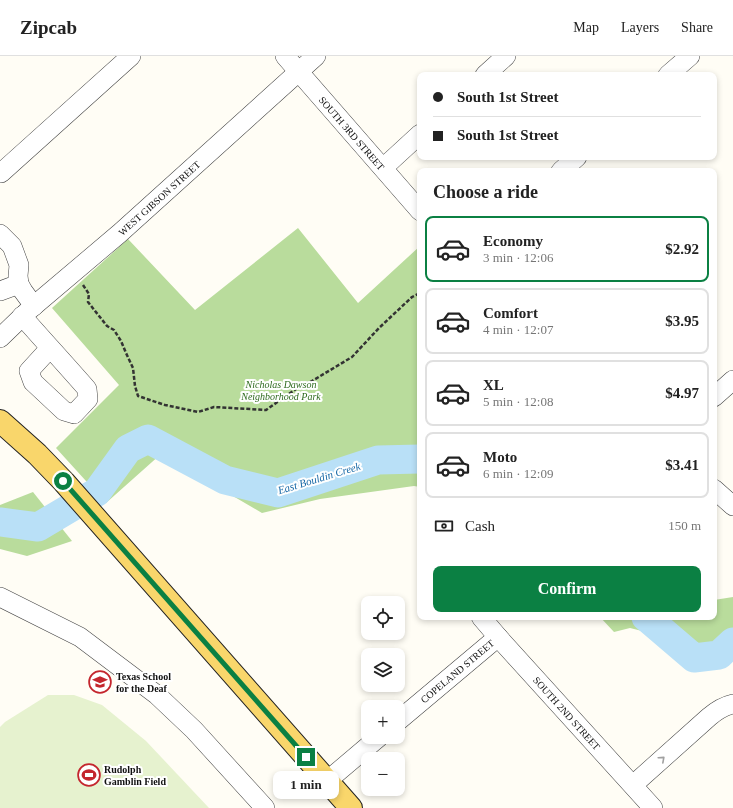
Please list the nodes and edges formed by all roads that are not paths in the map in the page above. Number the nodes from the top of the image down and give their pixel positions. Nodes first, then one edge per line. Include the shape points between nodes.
1 (131, 56) edge
2 (285, 56) edge
3 (316, 56) edge
4 (506, 56) edge
5 (690, 56) edge
6 (298, 71) junction
7 (488, 72) edge
8 (671, 72) edge
9 (417, 137) edge
10 (574, 160) edge
11 (383, 168) junction
12 (564, 168) edge
13 (1, 173) edge
14 (417, 208) edge
15 (0, 234) edge
16 (19, 284) junction
17 (0, 291) edge
18 (28, 311) junction
19 (0, 338) edge
20 (50, 348) dead end
21 (733, 380) edge
22 (717, 394) edge
23 (0, 420) edge
24 (717, 492) edge
25 (733, 506) edge
26 (0, 597) edge
27 (484, 620) edge
28 (498, 637) junction
29 (733, 704) edge
30 (405, 715) edge
31 (370, 744) edge
32 (327, 781) junction
33 (633, 785) junction
34 (264, 808) edge
35 (351, 808) edge
36 (652, 808) edge

1 - 13 street
2 - 6 street, SOUTH 3RD STREET
3 - 6 street, WEST GIBSON STREET
4 - 7 street
5 - 8 street
6 - 11 street, SOUTH 3RD STREET
6 - 18 street, WEST GIBSON STREET via 120,233
9 - 11 street
10 - 12 street
11 - 14 street, SOUTH 3RD STREET
15 - 16 street via 12,246 19,265
16 - 17 street
16 - 18 street
18 - 19 street, WEST GIBSON STREET
18 - 20 street
21 - 22 street
23 - 32 main road via 64,482
24 - 25 street
26 - 34 street via 80,637 157,695 194,730
27 - 28 street, SOUTH 2ND STREET
28 - 30 street, COPELAND STREET
28 - 33 street, SOUTH 2ND STREET
33 -> 29 street via 717,710
31 - 32 street
32 - 35 main road
33 - 36 street, SOUTH 2ND STREET

